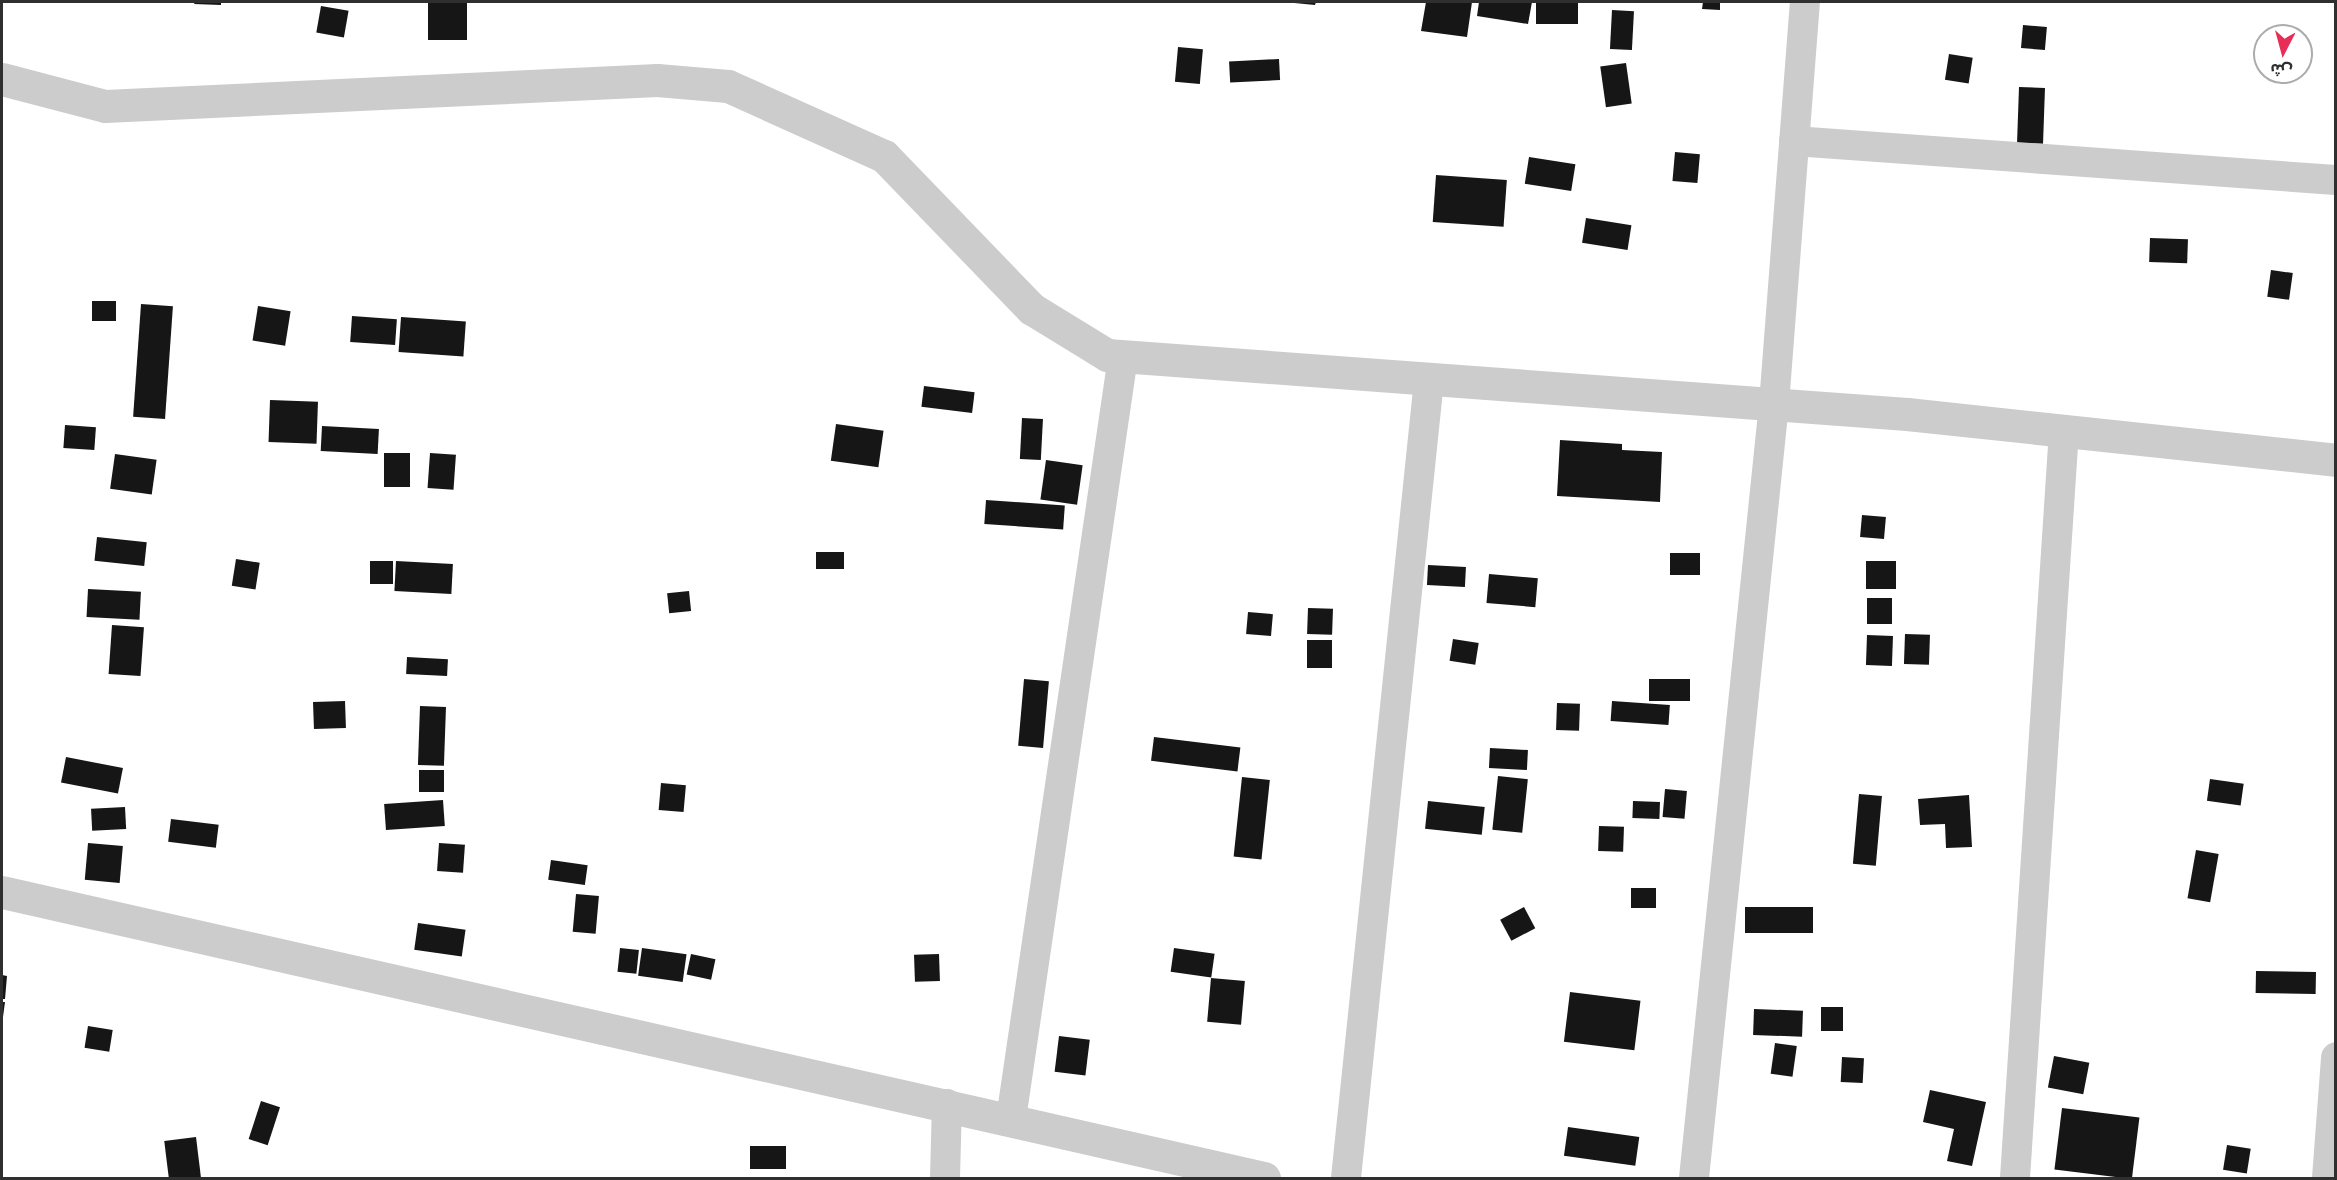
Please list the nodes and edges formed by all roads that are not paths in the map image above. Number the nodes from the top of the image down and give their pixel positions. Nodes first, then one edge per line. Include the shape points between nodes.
1 (1805, 2) edge
2 (2, 79) edge
3 (1794, 141) junction
4 (2336, 180) edge
5 (1123, 357) junction
6 (1429, 380) junction
7 (1774, 404) junction
8 (2064, 431) junction
9 (2336, 460) edge
10 (2, 892) edge
11 (2336, 1057) edge
12 (947, 1104) junction
13 (1011, 1119) junction
14 (945, 1179) edge
15 (1264, 1179) edge
16 (1346, 1179) edge
17 (1694, 1179) edge
18 (2015, 1179) edge
19 (2327, 1179) edge

1 - 3 street
2 - 5 street via 105,106 657,80 728,86 884,156 1032,309 1107,355
3 - 4 street
3 - 7 street
5 - 6 street
5 - 13 street
6 - 7 street
6 - 16 street
7 - 8 street
7 - 17 street
8 - 9 street
8 - 18 street
10 - 12 street
11 - 19 street
12 - 13 street
12 - 14 street
13 - 15 street

